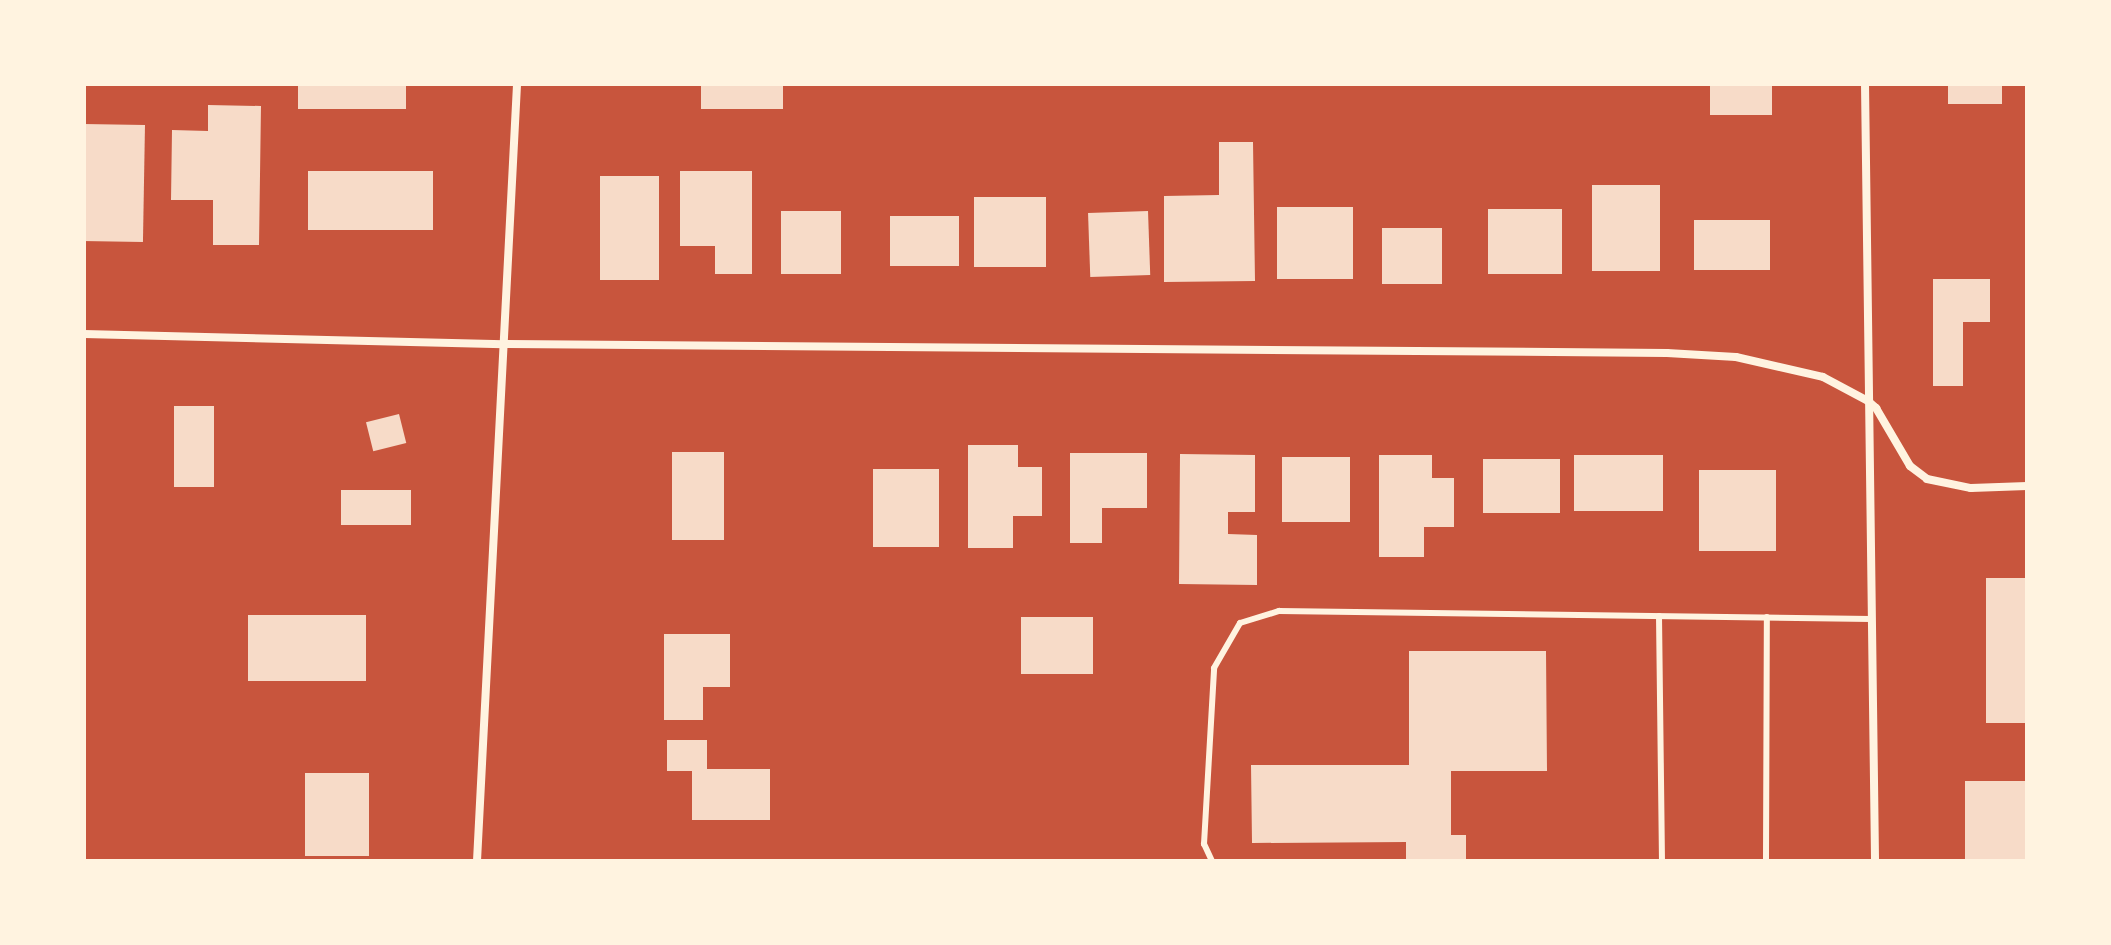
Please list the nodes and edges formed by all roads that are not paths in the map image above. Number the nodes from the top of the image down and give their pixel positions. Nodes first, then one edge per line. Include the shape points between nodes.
1 (517, 84) edge
2 (1865, 84) edge
3 (84, 334) edge
4 (504, 344) junction
5 (1868, 401) junction
6 (2027, 486) edge
7 (1659, 616) junction
8 (1767, 617) junction
9 (1871, 619) junction
10 (477, 861) edge
11 (1212, 861) edge
12 (1662, 861) edge
13 (1766, 861) edge
14 (1875, 861) edge

1 - 4 street
2 - 5 street
3 - 4 street
4 - 5 street via 1667,353 1736,357 1823,377
4 - 10 street
5 - 6 street via 1910,466 1927,479 1971,488
5 - 9 street
7 - 8 lane
7 - 11 lane via 1279,611 1240,623 1214,668 1204,844
7 - 12 lane
8 - 9 lane
8 - 13 lane
9 - 14 street

